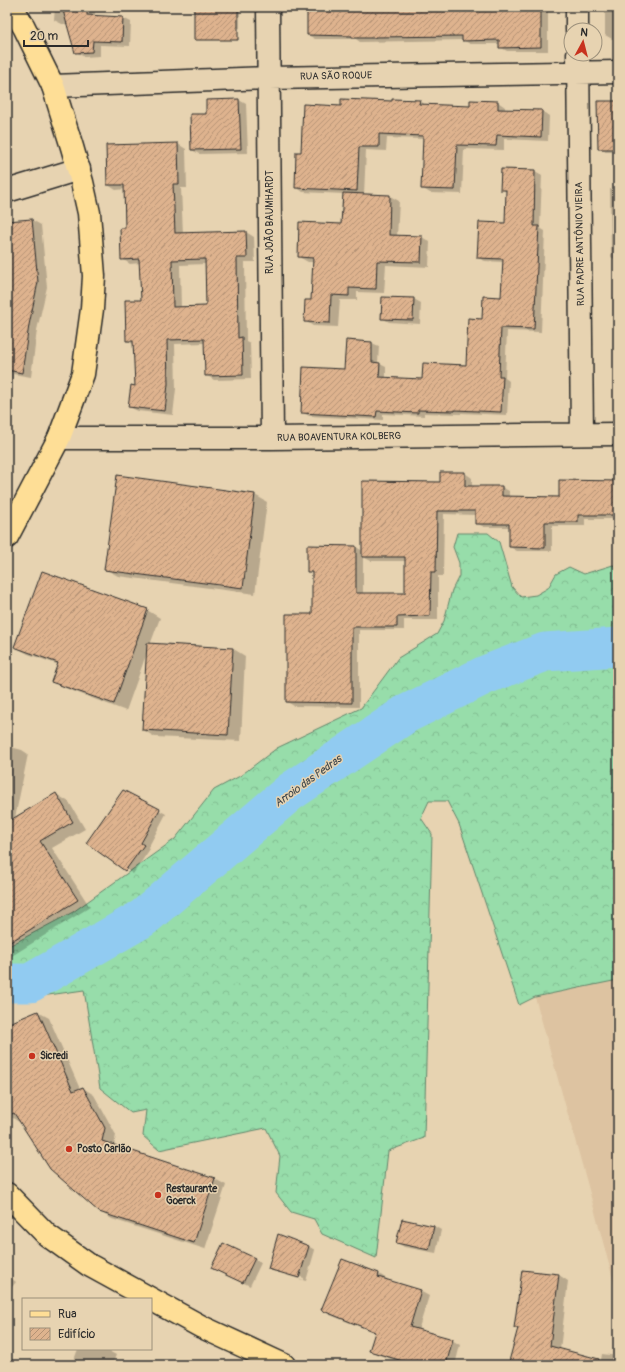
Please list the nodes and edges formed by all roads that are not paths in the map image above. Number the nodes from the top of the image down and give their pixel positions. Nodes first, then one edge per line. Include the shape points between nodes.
1 (12, 7) edge
2 (268, 7) edge
3 (577, 7) edge
4 (577, 22) edge
5 (578, 63) edge
6 (618, 72) edge
7 (269, 78) junction
8 (53, 86) junction
9 (79, 169) junction
10 (7, 191) edge
11 (582, 433) junction
12 (618, 434) edge
13 (59, 438) junction
14 (272, 438) junction
15 (7, 537) edge
16 (9, 1199) edge
17 (149, 1298) edge
18 (152, 1300) edge
19 (284, 1365) edge

1 - 8 main road
2 - 7 street, RUA JOÃO BAUMHARDT
3 - 4 street
5 - 6 street, RUA SÃO ROQUE
5 - 7 street, RUA SÃO ROQUE
5 - 11 street, RUA PADRE ANTÔNIO VIEIRA
7 - 8 street, RUA SÃO ROQUE
7 - 14 street, RUA JOÃO BAUMHARDT
8 - 9 main road
9 - 10 street
9 - 13 main road via 89,213 93,248 92,309 83,374
11 - 12 street, RUA BOAVENTURA KOLBERG
11 - 14 street, RUA BOAVENTURA KOLBERG
13 - 14 street, RUA BOAVENTURA KOLBERG
13 - 15 main road
16 - 17 main road via 47,1235 88,1265
18 - 19 main road via 202,1327

